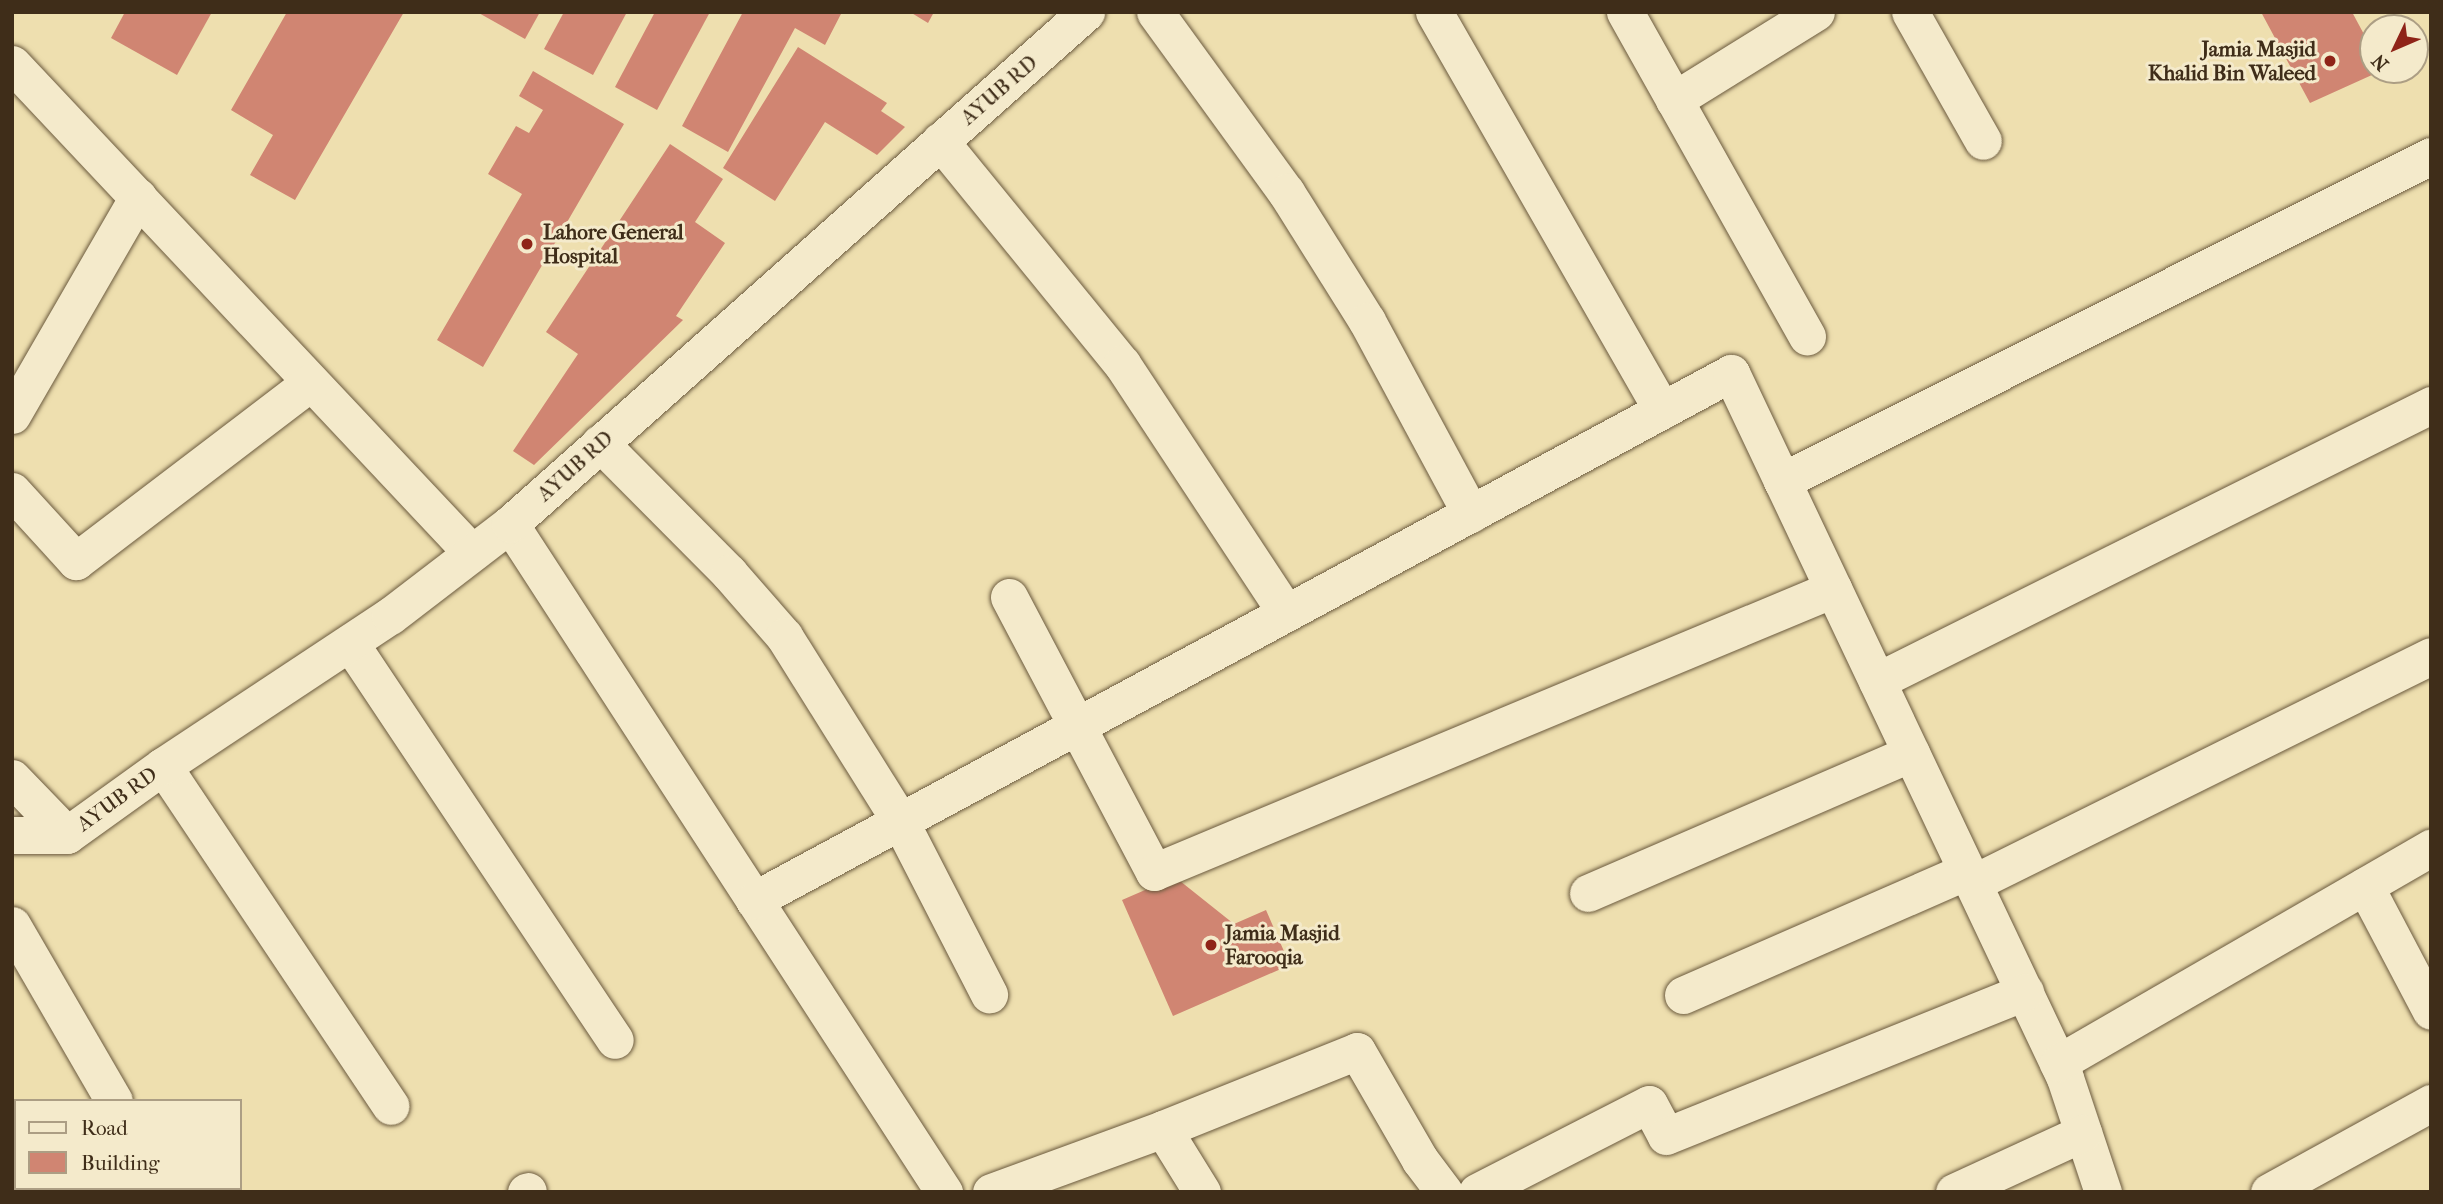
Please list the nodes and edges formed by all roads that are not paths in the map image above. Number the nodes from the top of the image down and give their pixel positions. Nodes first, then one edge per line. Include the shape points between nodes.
1 (1086, 12) edge
2 (1154, 12) edge
3 (1434, 12) edge
4 (1625, 12) edge
5 (1816, 12) edge
6 (1910, 12) edge
7 (12, 64) edge
8 (1674, 100) junction
9 (940, 141) junction
10 (1983, 141) dead end
11 (2431, 156) edge
12 (138, 197) junction
13 (1807, 336) dead end
14 (311, 382) junction
15 (2431, 405) edge
16 (1662, 410) junction
17 (12, 415) edge
18 (600, 443) junction
19 (1782, 481) junction
20 (12, 491) edge
21 (1471, 514) junction
22 (510, 524) junction
23 (472, 553) junction
24 (1833, 589) junction
25 (1009, 597) dead end
26 (1286, 614) junction
27 (351, 643) junction
28 (2431, 656) edge
29 (1877, 681) junction
30 (1075, 727) junction
31 (1911, 753) junction
32 (163, 766) junction
33 (12, 778) edge
34 (900, 821) junction
35 (12, 835) edge
36 (67, 835) junction
37 (2431, 848) edge
38 (1970, 877) junction
39 (2365, 886) junction
40 (1588, 893) dead end
41 (754, 900) junction
42 (12, 926) edge
43 (2025, 992) junction
44 (989, 994) dead end
45 (1683, 995) dead end
46 (2431, 1012) edge
47 (615, 1040) dead end
48 (2058, 1063) junction
49 (113, 1099) edge
50 (2431, 1103) edge
51 (391, 1107) dead end
52 (1163, 1129) junction
53 (2083, 1133) junction
54 (944, 1192) edge
55 (990, 1192) edge
56 (1202, 1192) edge
57 (1444, 1192) edge
58 (1478, 1192) edge
59 (1954, 1192) edge
60 (2103, 1192) edge
61 (2269, 1192) edge

1 - 9 street, AYUB RD
2 - 21 street via 1286,192 1367,321
3 - 16 street
4 - 8 street
5 - 8 street
6 - 10 street
7 - 12 street
8 - 13 street
9 - 18 street, AYUB RD
9 - 26 street via 1122,365
11 - 19 street
12 - 14 street
12 - 17 street
14 - 20 street via 76,561
14 - 23 street
15 - 29 street
16 - 19 street via 1731,373
16 - 21 street
18 - 22 street, AYUB RD
18 - 34 street via 729,573 784,636
19 - 24 street
21 - 26 street
22 - 23 street, AYUB RD
22 - 41 street
23 - 27 street, AYUB RD
24 - 29 street
24 - 30 street via 1154,872
25 - 30 street
26 - 30 street
27 - 32 street, AYUB RD
27 - 47 street
28 - 38 street
29 - 31 street
30 - 34 street
31 - 38 street
31 - 40 street
32 - 36 street, AYUB RD
32 - 51 street
33 - 36 street
34 - 41 street
34 - 44 street
35 - 36 street, AYUB RD
37 - 39 street
38 - 43 street
38 - 45 street
39 - 46 street
39 - 48 street
41 - 54 street
42 - 49 street
43 - 48 street
43 - 58 street via 1666,1136 1649,1104
48 - 53 street
50 - 61 street
52 - 55 street
52 - 56 street
52 - 57 street via 1357,1051 1420,1160
53 - 59 street
53 - 60 street

